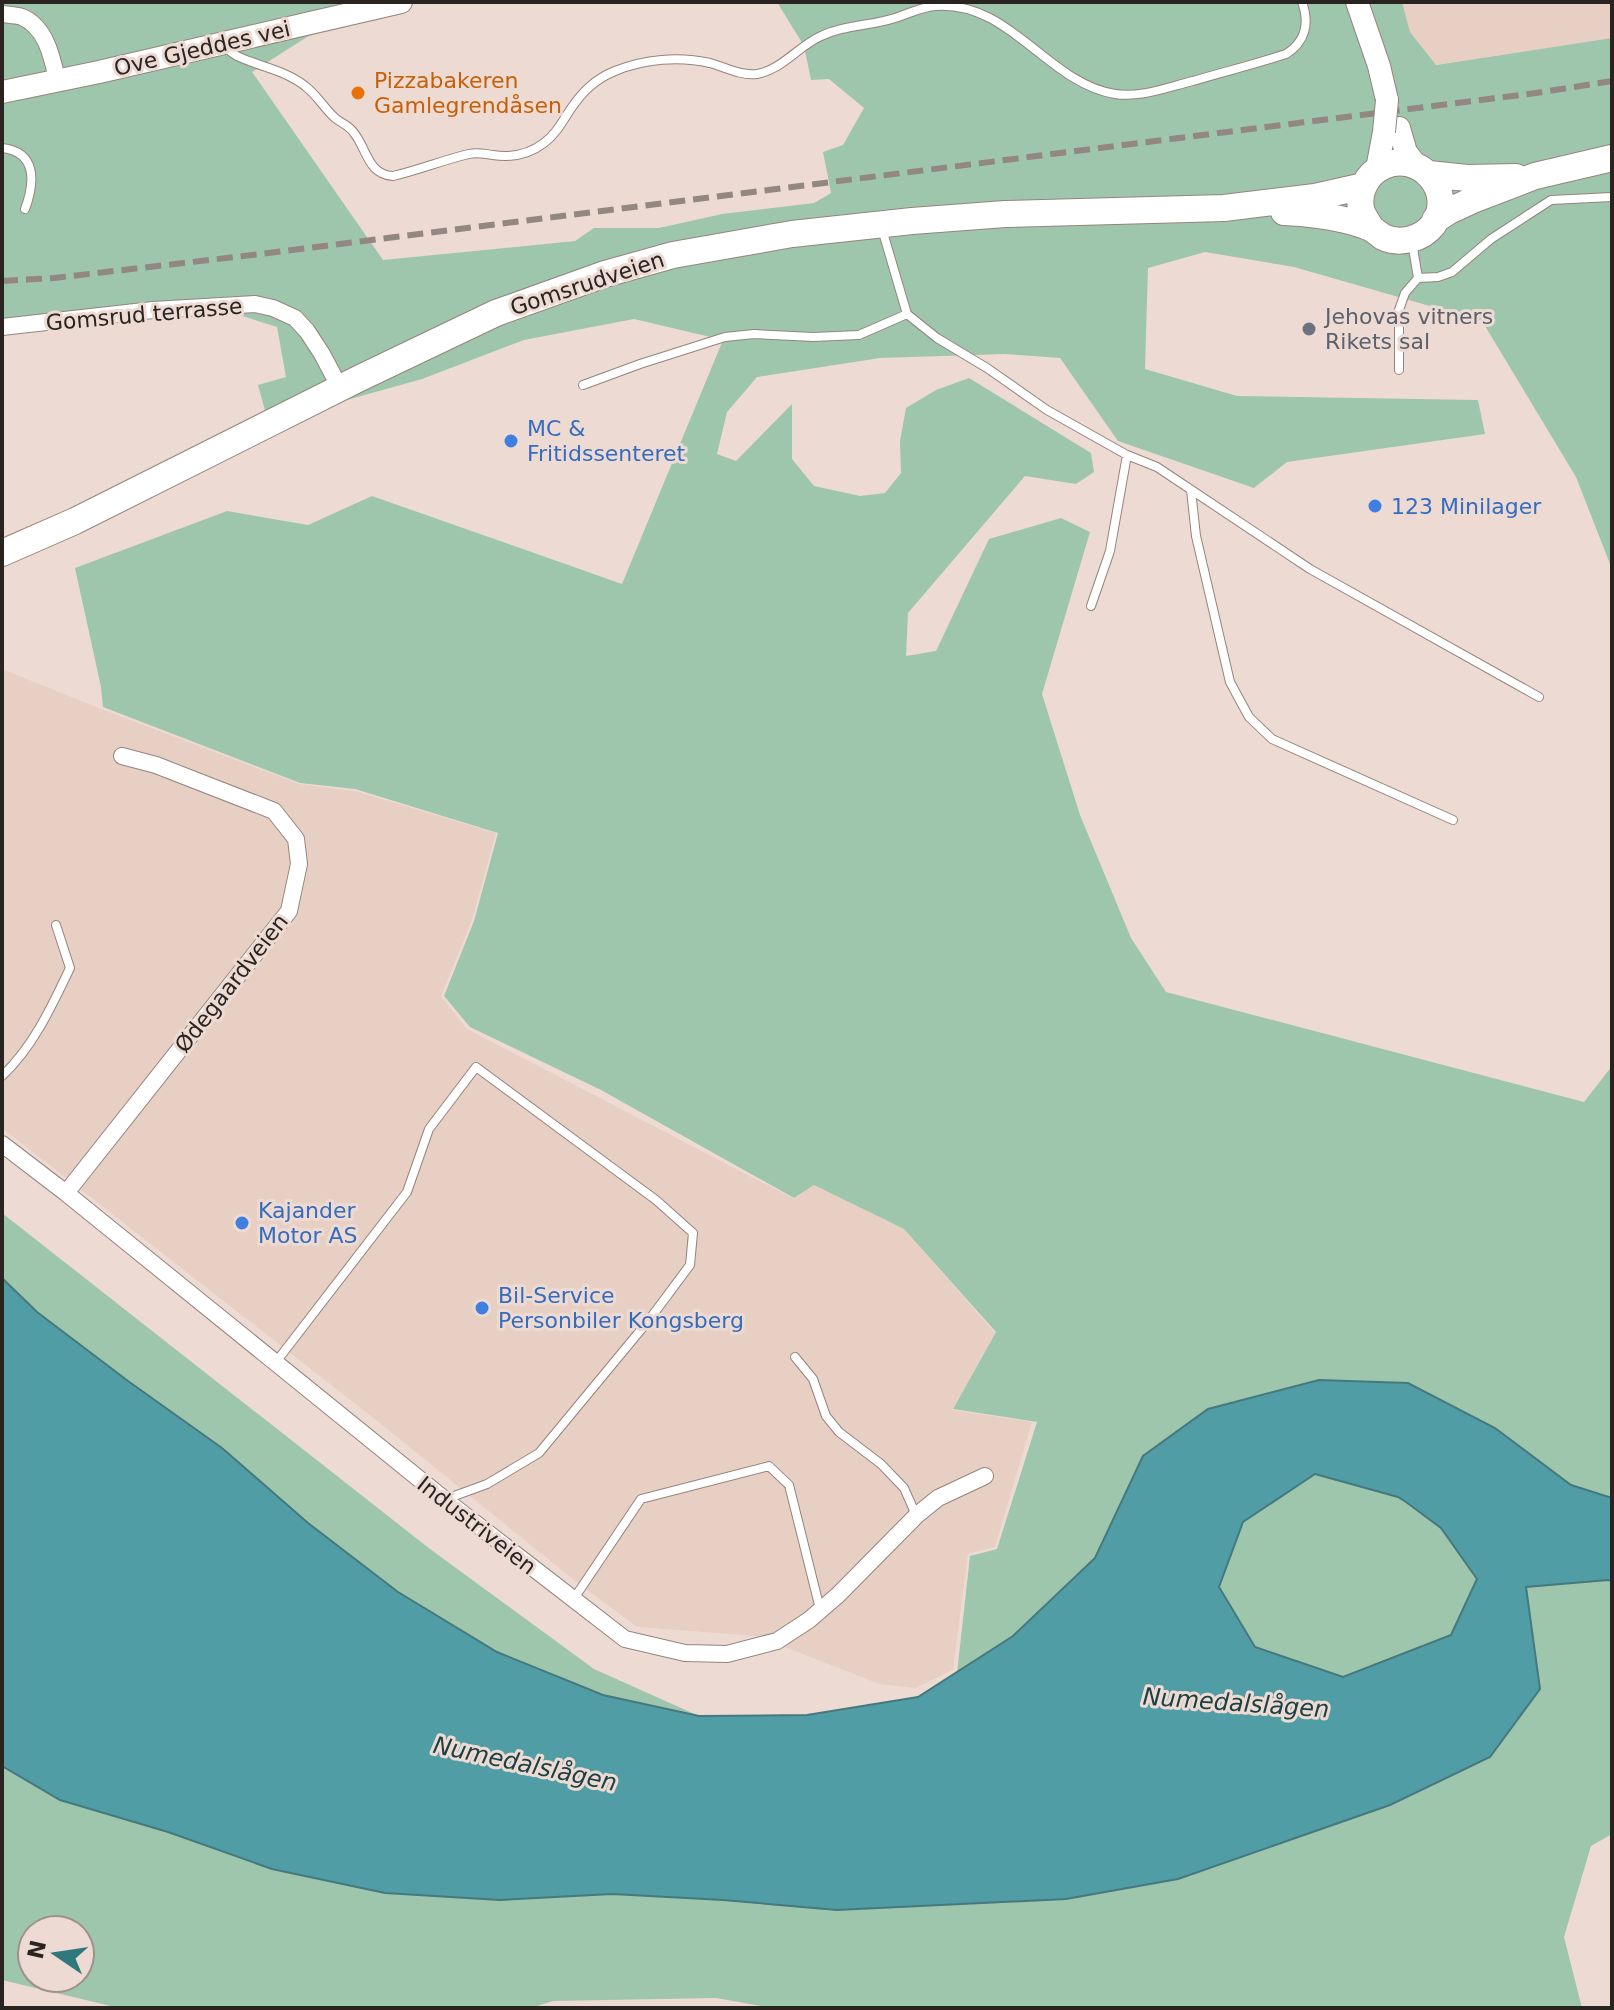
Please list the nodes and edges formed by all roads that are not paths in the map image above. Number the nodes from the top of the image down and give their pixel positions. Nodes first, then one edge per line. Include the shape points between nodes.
1 (401, 2) edge
2 (913, 2) edge
3 (1302, 2) edge
4 (1357, 2) edge
5 (908, 12) junction
6 (2, 14) edge
7 (226, 43) junction
8 (57, 79) junction
9 (2, 92) edge
10 (1392, 130) junction
11 (2, 148) edge
12 (1612, 158) edge
13 (1422, 170) junction
14 (1535, 176) junction
15 (1371, 178) junction
16 (1612, 197) edge
17 (1224, 208) junction
18 (25, 209) dead end
19 (1435, 220) junction
20 (881, 224) junction
21 (1371, 228) junction
22 (1411, 239) junction
23 (1418, 278) junction
24 (907, 314) junction
25 (2, 327) edge
26 (1399, 370) dead end
27 (583, 385) dead end
28 (340, 388) junction
29 (1127, 455) junction
30 (1191, 490) junction
31 (2, 553) edge
32 (1091, 606) dead end
33 (1539, 697) dead end
34 (122, 756) dead end
35 (1453, 820) dead end
36 (56, 925) dead end
37 (2, 1076) edge
38 (2, 1144) edge
39 (66, 1193) junction
40 (795, 1357) dead end
41 (276, 1363) junction
42 (985, 1476) dead end
43 (444, 1499) junction
44 (917, 1515) junction
45 (573, 1600) junction
46 (820, 1610) junction

1 - 7 street, Ove Gjeddes vei
2 - 5 lane
3 - 5 lane via 1307,25 1303,39 1286,54 1129,95 1083,84 977,10 951,5
4 - 10 street, bridge
5 - 7 lane via 832,31 757,74 688,59 617,69 591,84 560,127 532,151 513,157 474,153 393,176 371,165 354,133 308,88 237,56
6 - 8 street via 19,16 36,28
7 - 8 street, Ove Gjeddes vei
8 - 9 street, Ove Gjeddes vei
10 - 13 street
10 - 15 street
11 - 18 lane via 21,155 31,168
12 - 14 main road
13 - 14 main road via 1467,178
13 - 15 main road via 1396,162
13 - 19 main road via 1437,186 1440,205
14 - 19 main road
15 - 17 main road, Gomsrudveien via 1315,197
15 - 21 main road via 1361,200
16 - 23 lane via 1551,200 1452,272
17 - 20 main road, Gomsrudveien via 1005,214
17 - 21 main road, Gomsrudveien via 1322,215
19 - 22 main road
20 - 24 lane
20 - 28 main road, Gomsrudveien via 726,244 605,274 496,313
21 - 22 main road via 1384,238
22 - 23 lane
23 - 26 lane via 1399,310
24 - 27 lane via 859,335 725,337
24 - 29 lane via 1047,410
25 - 28 street, Gomsrud terrasse via 255,304 295,318
28 - 31 main road, Gomsrudveien
29 - 30 lane
29 - 32 lane via 1112,543
30 - 33 lane via 1310,569
30 - 35 lane via 1196,536 1230,682 1249,717 1272,739
34 - 39 street, Ødegaardveien via 274,811 296,839 299,864 289,911
36 - 37 lane via 70,968 49,1012
38 - 39 street, Industriveien
39 - 41 street, Industriveien
40 - 44 lane via 813,1379 826,1416 904,1488
41 - 43 street, Industriveien
41 - 43 lane via 407,1192 429,1129 476,1067 656,1200 693,1233 690,1265 539,1453 487,1484
42 - 44 street, Industriveien via 938,1498
43 - 45 street, Industriveien
44 - 46 street, Industriveien
45 - 46 street, Industriveien via 625,1639 685,1653 727,1654 777,1641
45 - 46 lane via 641,1499 769,1466 789,1485

